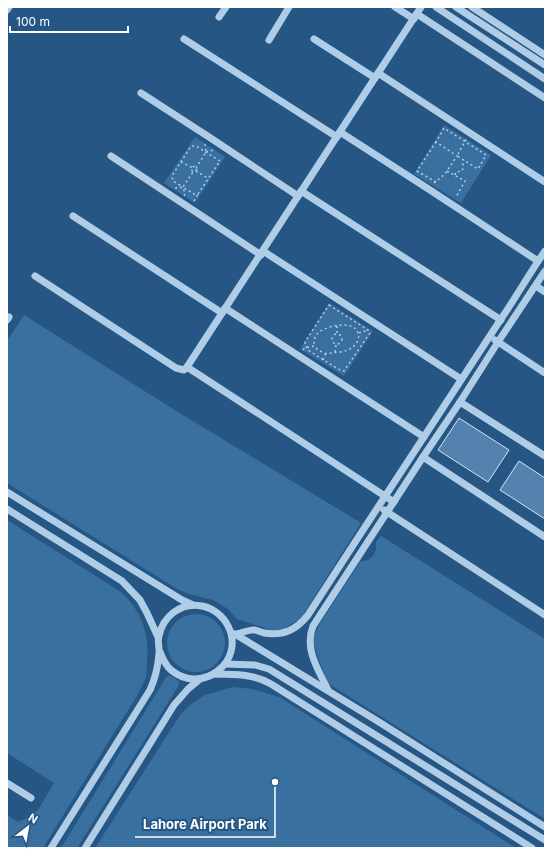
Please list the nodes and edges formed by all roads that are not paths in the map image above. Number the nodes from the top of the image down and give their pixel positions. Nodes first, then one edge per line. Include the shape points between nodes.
1 (9, 7) edge
2 (226, 7) edge
3 (289, 7) edge
4 (395, 7) edge
5 (436, 7) edge
6 (456, 7) edge
7 (472, 7) edge
8 (7, 10) edge
9 (419, 11) edge
10 (220, 17) dead end
11 (184, 39) dead end
12 (314, 39) dead end
13 (269, 40) dead end
14 (545, 55) edge
15 (545, 65) edge
16 (377, 75) junction
17 (545, 79) edge
18 (141, 93) dead end
19 (545, 98) edge
20 (339, 134) junction
21 (111, 156) dead end
22 (545, 182) edge
23 (300, 194) junction
24 (73, 216) dead end
25 (545, 251) edge
26 (262, 253) junction
27 (538, 262) junction
28 (545, 271) edge
29 (35, 276) dead end
30 (536, 286) junction
31 (545, 292) edge
32 (224, 311) junction
33 (501, 320) junction
34 (490, 337) junction
35 (498, 342) junction
36 (187, 367) junction
37 (545, 373) edge
38 (462, 379) junction
39 (460, 402) junction
40 (424, 437) junction
41 (545, 456) edge
42 (423, 457) junction
43 (7, 492) edge
44 (385, 497) junction
45 (394, 502) junction
46 (379, 506) junction
47 (7, 509) edge
48 (388, 512) junction
49 (545, 537) edge
50 (192, 605) junction
51 (545, 615) edge
52 (233, 632) junction
53 (158, 637) junction
54 (160, 652) junction
55 (225, 664) junction
56 (214, 674) junction
57 (200, 679) junction
58 (328, 690) junction
59 (7, 784) edge
60 (31, 798) dead end
61 (545, 827) edge
62 (545, 840) edge
63 (51, 848) edge
64 (85, 848) edge
65 (532, 848) edge

1 - 8 street
2 - 10 street
3 - 13 street
4 - 9 street
5 - 17 street
6 - 15 street
7 - 14 street
9 - 16 street
9 - 19 street
11 - 20 street
12 - 16 street
16 - 20 street
16 - 22 street
18 - 23 street
20 - 23 street
20 - 27 street via 430,190
21 - 26 street
23 - 26 street
23 - 33 street
24 - 32 street
25 - 27 street
26 - 32 street
26 - 38 street
27 - 33 street
28 - 30 street
29 - 36 street via 176,368 184,370
30 - 31 street
30 - 35 street
32 - 36 street
32 - 40 street
33 - 34 street
34 - 35 street
34 - 38 street
35 - 37 street
35 - 39 street
36 - 44 street
38 - 40 street
39 - 41 street
39 - 42 street
40 - 44 street
42 - 45 street
42 - 49 street
43 - 50 street
44 - 45 street
44 - 46 street
45 - 48 street
46 - 48 street
46 - 52 street via 302,622 284,633 273,634 254,630
47 - 53 street via 122,581 140,600
48 - 51 street
48 - 58 street via 311,632 310,650
50 - 52 street via 211,609
50 - 53 street via 180,608 170,615 162,625
52 - 55 street via 231,651
52 - 58 street
53 - 54 street
54 - 57 street via 164,662 175,673 190,679
54 - 63 street via 153,683 146,697
55 - 56 street
55 - 62 street via 255,665 269,669
56 - 57 street
56 - 65 street via 247,675 261,678 276,686
57 - 64 street via 174,705
58 - 61 street
59 - 60 street

